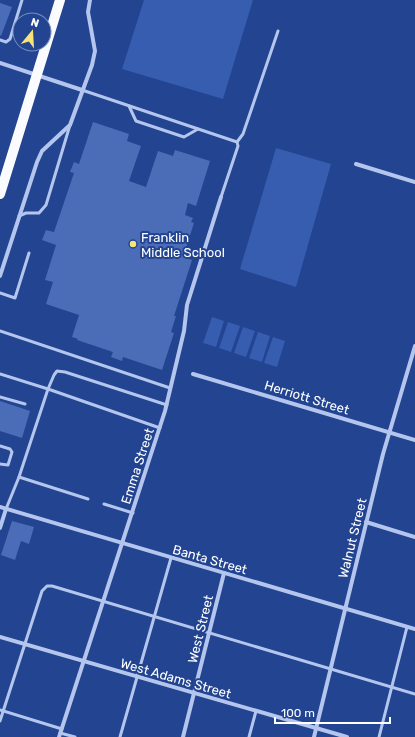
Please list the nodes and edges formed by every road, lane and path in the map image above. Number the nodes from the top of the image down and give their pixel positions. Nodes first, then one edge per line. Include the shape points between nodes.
1 (22, 0) edge
2 (60, 0) edge
3 (90, 0) edge
4 (278, 31) dead end
5 (0, 40) edge
6 (0, 64) edge
7 (36, 75) junction
8 (82, 90) junction
9 (129, 106) junction
10 (70, 125) junction
11 (198, 129) junction
12 (237, 142) junction
13 (356, 164) dead end
14 (415, 182) edge
15 (0, 194) edge
16 (221, 198) joint
17 (18, 217) junction
18 (29, 252) dead end
19 (0, 276) edge
20 (0, 293) edge
21 (0, 331) edge
22 (415, 346) edge
23 (414, 351) edge
24 (0, 374) edge
25 (193, 374) dead end
26 (170, 388) junction
27 (48, 390) junction
28 (0, 397) edge
29 (25, 404) dead end
30 (167, 405) junction
31 (160, 428) junction
32 (389, 432) junction
33 (415, 440) edge
34 (0, 446) edge
35 (0, 464) edge
36 (19, 477) junction
37 (88, 499) dead end
38 (104, 504) dead end
39 (0, 507) edge
40 (6, 509) junction
41 (133, 513) junction
42 (366, 522) junction
43 (0, 528) edge
44 (415, 537) edge
45 (122, 544) junction
46 (171, 558) junction
47 (224, 573) junction
48 (102, 602) junction
49 (344, 609) junction
50 (155, 617) junction
51 (407, 627) junction
52 (415, 629) edge
53 (209, 634) junction
54 (0, 637) edge
55 (24, 644) junction
56 (83, 661) junction
57 (329, 669) junction
58 (137, 677) junction
59 (391, 688) junction
60 (193, 693) junction
61 (415, 694) edge
62 (2, 711) edge
63 (256, 711) junction
64 (0, 721) edge
65 (316, 728) junction
66 (60, 733) edge
67 (75, 737) edge
68 (120, 737) edge
69 (183, 737) edge
70 (249, 737) edge
71 (314, 737) edge
72 (347, 737) edge
73 (378, 737) edge

1 - 5 lane via 10,39 6,42
2 - 7 main road
3 - 8 street via 88,12 95,51
4 - 12 lane via 243,134
6 - 7 street
7 - 8 street
7 - 15 main road
8 - 9 lane
8 - 10 street
9 - 11 lane
9 - 11 lane via 136,121 184,137
10 - 17 street via 42,151
10 - 17 lane via 46,205 39,213 26,213
11 - 12 lane
12 - 16 lane via 238,146
13 - 14 street
16 - 26 street, Emma Street via 187,305 184,331
17 - 19 street
18 - 20 lane via 15,298
21 - 26 lane
22 - 23 street, Walnut Street
23 - 32 street, Walnut Street
24 - 27 lane
25 - 32 street, Herriott Street
26 - 30 street, Emma Street
27 - 30 lane via 54,375 57,372 65,372
27 - 31 lane
27 - 36 lane
28 - 29 lane
30 - 31 street, Emma Street
31 - 41 street, Emma Street
32 - 33 street, Herriott Street
32 - 42 street, Walnut Street
34 - 35 lane via 12,452 8,465
36 - 37 lane
36 - 40 lane
38 - 41 lane
39 - 40 street, Banta Street
40 - 43 street
40 - 45 street, Banta Street
41 - 45 street, Emma Street
42 - 44 street
42 - 49 street, Walnut Street
45 - 46 street, Banta Street
45 - 48 street, Emma Street
46 - 47 street, Banta Street
46 - 50 lane
47 - 49 street, Banta Street
47 - 53 street, West Street
48 - 50 lane
48 - 55 lane via 56,586 47,586 42,591
48 - 56 street, Emma Street
49 - 51 street, Banta Street
49 - 57 street, Walnut Street
50 - 53 lane
50 - 58 lane
51 - 52 street, Banta Street
51 - 59 lane
53 - 57 lane
53 - 60 street, West Street
54 - 55 street, West Adams Street
55 - 56 street, West Adams Street
55 - 62 lane
56 - 58 street, West Adams Street
56 - 66 street, Emma Street
57 - 59 lane
57 - 65 street, Walnut Street
58 - 60 street, West Adams Street
58 - 68 lane
59 - 61 lane
59 - 73 lane
60 - 63 street, West Adams Street
60 - 69 street, West Street
62 - 64 lane
62 - 66 lane
63 - 65 street, West Adams Street
63 - 70 lane
65 - 71 street, Walnut Street
65 - 72 street, West Adams Street
66 - 67 lane

